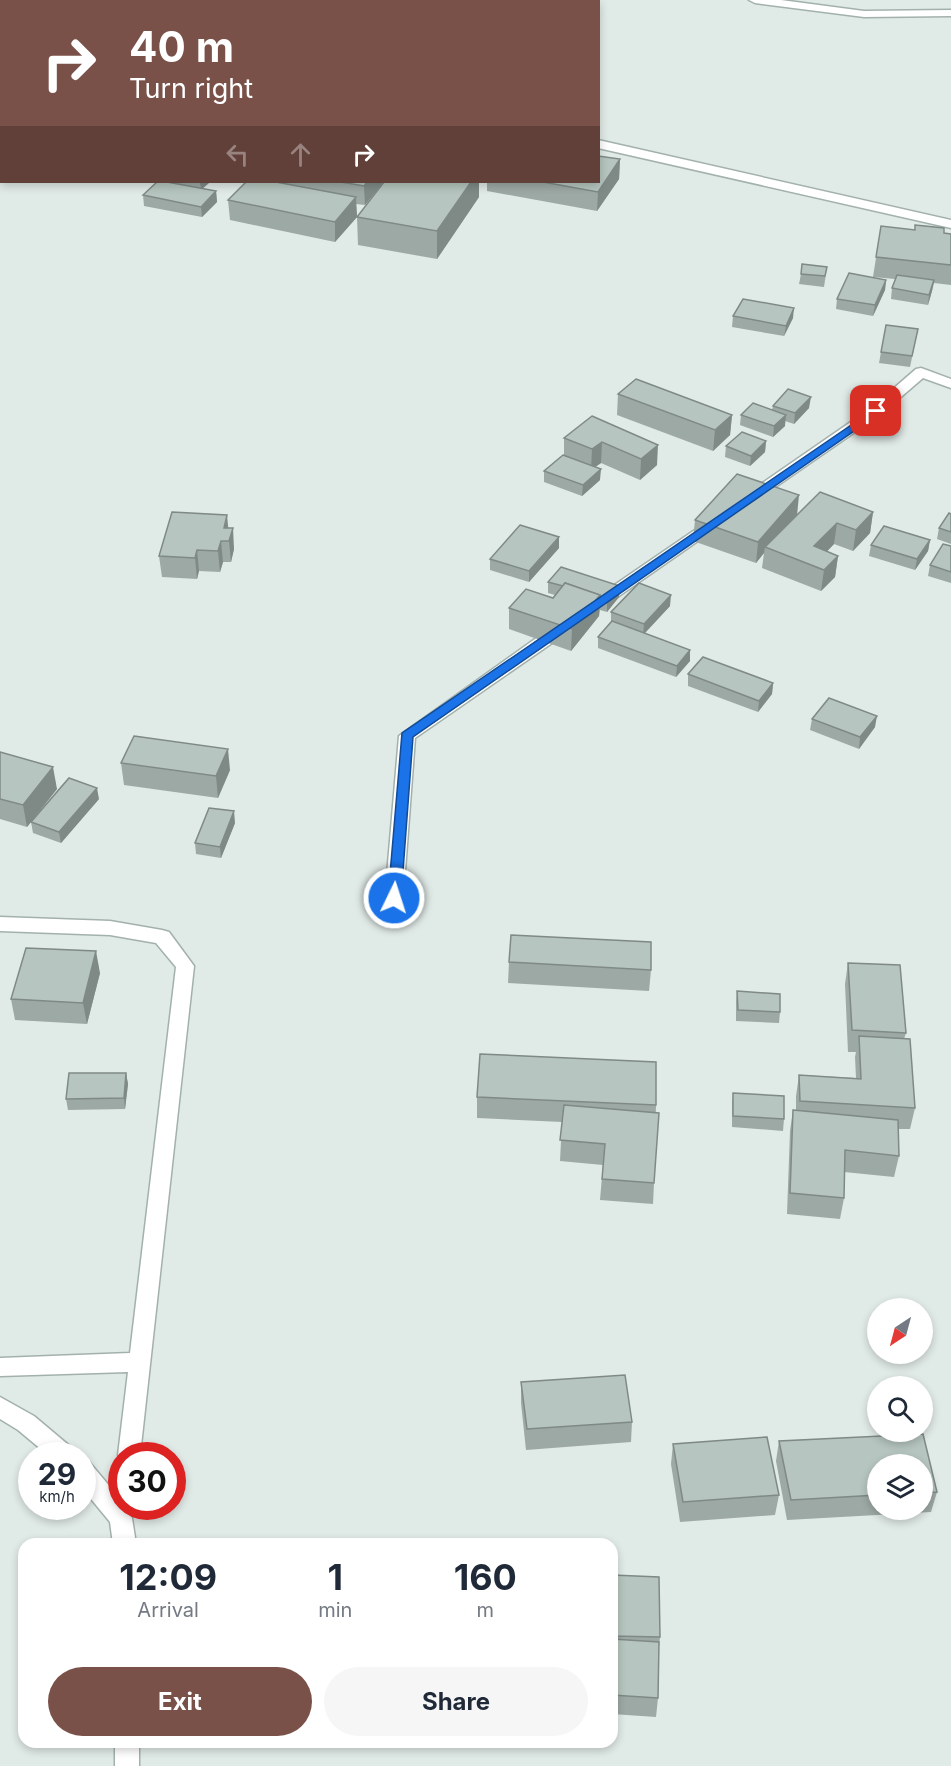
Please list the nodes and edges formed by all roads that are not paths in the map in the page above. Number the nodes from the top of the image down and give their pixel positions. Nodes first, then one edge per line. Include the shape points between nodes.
1 (755, 0) edge
2 (951, 14) edge
3 (600, 144) edge
4 (951, 224) edge
5 (951, 384) edge
6 (394, 898) dead end
7 (0, 924) edge
8 (139, 1362) junction
9 (0, 1367) edge
10 (0, 1407) edge
11 (49, 1442) edge
12 (130, 1442) edge
13 (96, 1485) edge
14 (108, 1497) edge
15 (123, 1520) edge
16 (124, 1538) edge
17 (127, 1748) edge
18 (127, 1766) edge

1 - 2 street via 864,14
3 - 4 street
5 - 6 street via 921,372 876,411 407,736
7 - 8 street via 110,928 162,937 185,966
8 - 9 street
8 - 12 street
10 - 11 street
13 - 14 street
15 - 16 street
17 - 18 street

